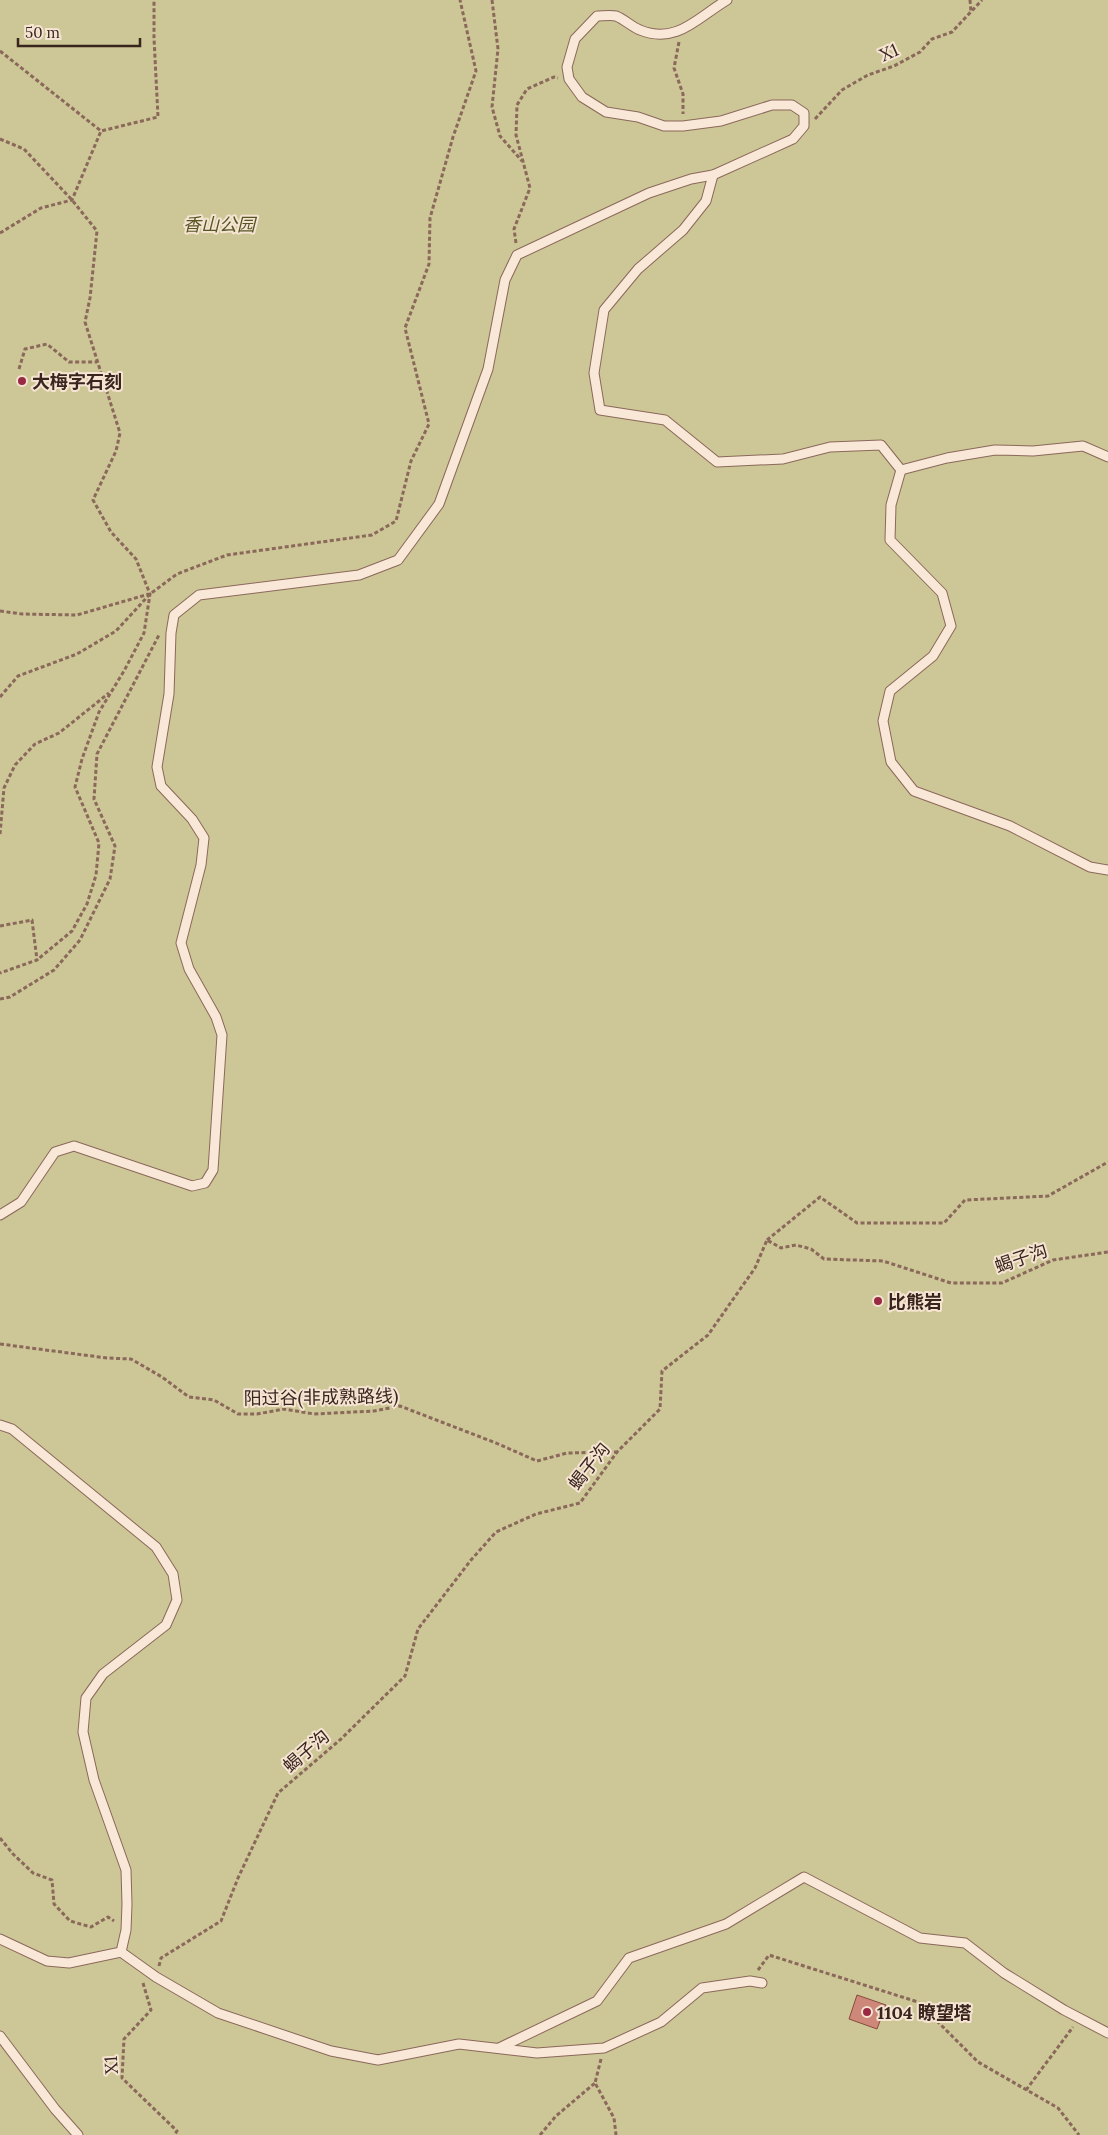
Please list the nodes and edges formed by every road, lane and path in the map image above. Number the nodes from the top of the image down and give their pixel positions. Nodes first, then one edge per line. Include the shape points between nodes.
1 (154, 0) edge
2 (460, 0) edge
3 (492, 0) edge
4 (727, 0) edge
5 (970, 0) edge
6 (982, 0) edge
7 (971, 12) junction
8 (683, 38) dead end
9 (0, 51) edge
10 (569, 79) junction
11 (684, 126) junction
12 (804, 126) junction
13 (101, 131) junction
14 (0, 139) edge
15 (524, 163) junction
16 (713, 175) junction
17 (72, 200) junction
18 (0, 233) edge
19 (517, 255) junction
20 (97, 362) junction
21 (19, 369) dead end
22 (1108, 457) edge
23 (901, 470) junction
24 (150, 594) junction
25 (0, 611) edge
26 (174, 615) junction
27 (112, 691) junction
28 (0, 697) edge
29 (0, 834) edge
30 (1108, 870) edge
31 (0, 926) edge
32 (37, 960) junction
33 (0, 973) edge
34 (0, 999) edge
35 (1108, 1162) edge
36 (0, 1215) edge
37 (767, 1240) junction
38 (1108, 1252) edge
39 (0, 1344) edge
40 (0, 1425) edge
41 (616, 1452) junction
42 (0, 1838) edge
43 (126, 1930) junction
44 (0, 1939) edge
45 (121, 1952) junction
46 (156, 1977) junction
47 (750, 1980) junction
48 (762, 1983) dead end
49 (1079, 2018) junction
50 (1108, 2034) edge
51 (0, 2036) edge
52 (499, 2048) junction
53 (604, 2048) junction
54 (595, 2083) junction
55 (1026, 2090) junction
56 (78, 2135) edge
57 (174, 2135) edge
58 (540, 2135) edge
59 (616, 2135) edge
60 (1079, 2135) edge

1 - 13 path via 158,116
2 - 24 path via 476,71 430,218 429,264 405,328 429,424 411,461 396,521 372,535 227,555 177,574
3 - 15 path via 498,50 492,107 500,136
4 - 10 lane via 687,28 671,34 648,34 616,16 596,16 575,39 567,67
5 - 7 path
6 - 7 path, X1
7 - 12 path, X1 via 952,32 932,39 920,52 842,90 817,118
8 - 11 path via 678,43 674,68 683,94
9 - 13 path
10 - 11 lane via 582,97 606,112 638,117 664,126
10 - 15 path via 554,77 527,88 516,105 516,135
11 - 12 lane via 721,121 772,105 792,105 804,113
12 - 16 lane via 793,139
13 - 17 path
14 - 17 path via 24,149
15 - 19 path via 530,188 514,229
16 - 19 lane via 649,193
16 - 23 lane via 706,201 689,222 638,269 604,310 594,373 600,410 665,420 716,462 783,459 830,447 881,445
17 - 18 path via 41,208
17 - 20 path via 97,231 85,322
19 - 26 lane via 505,280 488,369 439,504 398,560 359,575 199,595
20 - 21 path via 69,362 47,344 25,349
20 - 24 path via 120,433 116,451 93,500 111,532 136,560
22 - 23 lane via 1083,446 1033,451 995,450
23 - 30 lane via 891,505 890,540 942,593 951,626 932,656 890,690 883,721 891,762 914,791 1010,826 1090,867
24 - 25 path via 77,615
24 - 27 path via 144,633
24 - 28 path via 116,631 78,654 18,676
26 - 34 path via 157,636 97,754 94,799 115,846 110,879 80,940 54,970 10,997
26 - 36 lane via 169,694 158,767 161,786 192,818 204,838 202,865 181,943 189,970 216,1016 222,1035 213,1170 205,1183 192,1186 74,1146 55,1152 21,1202
27 - 29 path via 58,733 35,744 15,765 4,788
27 - 32 path via 99,712 75,787 99,844 96,875 87,904 72,932
31 - 32 path via 32,920
32 - 33 path
35 - 37 path via 1048,1196 965,1200 944,1223 857,1223 820,1197
37 - 38 path, 蝎子沟 via 781,1248 796,1245 811,1250 824,1259 883,1260 951,1283 1002,1283 1053,1260
37 - 41 path, 蝎子沟 via 755,1268 708,1335 662,1371 660,1409
39 - 41 path, 阳过谷(非成熟路线) via 131,1359 162,1376 189,1397 214,1400 238,1414 284,1409 314,1414 374,1411 400,1406 537,1461 567,1453
40 - 43 lane via 12,1429 156,1547 173,1574 177,1600 166,1625 103,1674 86,1698 83,1732 94,1780 126,1870
41 - 46 path, 蝎子沟 via 580,1503 536,1514 496,1532 471,1560 418,1629 405,1676 341,1739 278,1793 221,1921 161,1958
42 - 43 path via 33,1872 52,1880 54,1904 70,1922 91,1927 108,1917
43 - 45 lane
44 - 45 lane via 47,1961 69,1963
45 - 46 lane
46 - 52 lane via 218,2013 331,2051 378,2060 459,2044
46 - 57 path, X1 via 142,1984 151,2010 124,2039 122,2078 177,2132
47 - 48 lane
47 - 53 lane via 702,1988 661,2022
47 - 55 path via 768,1955 918,2002 978,2062
49 - 50 lane
49 - 52 lane via 1004,1973 965,1943 920,1938 804,1877 726,1924 629,1958 597,2001
49 - 55 path
51 - 56 lane
52 - 53 lane via 537,2053
53 - 54 path
54 - 58 path via 556,2116
54 - 59 path via 614,2118
55 - 60 path via 1058,2108

